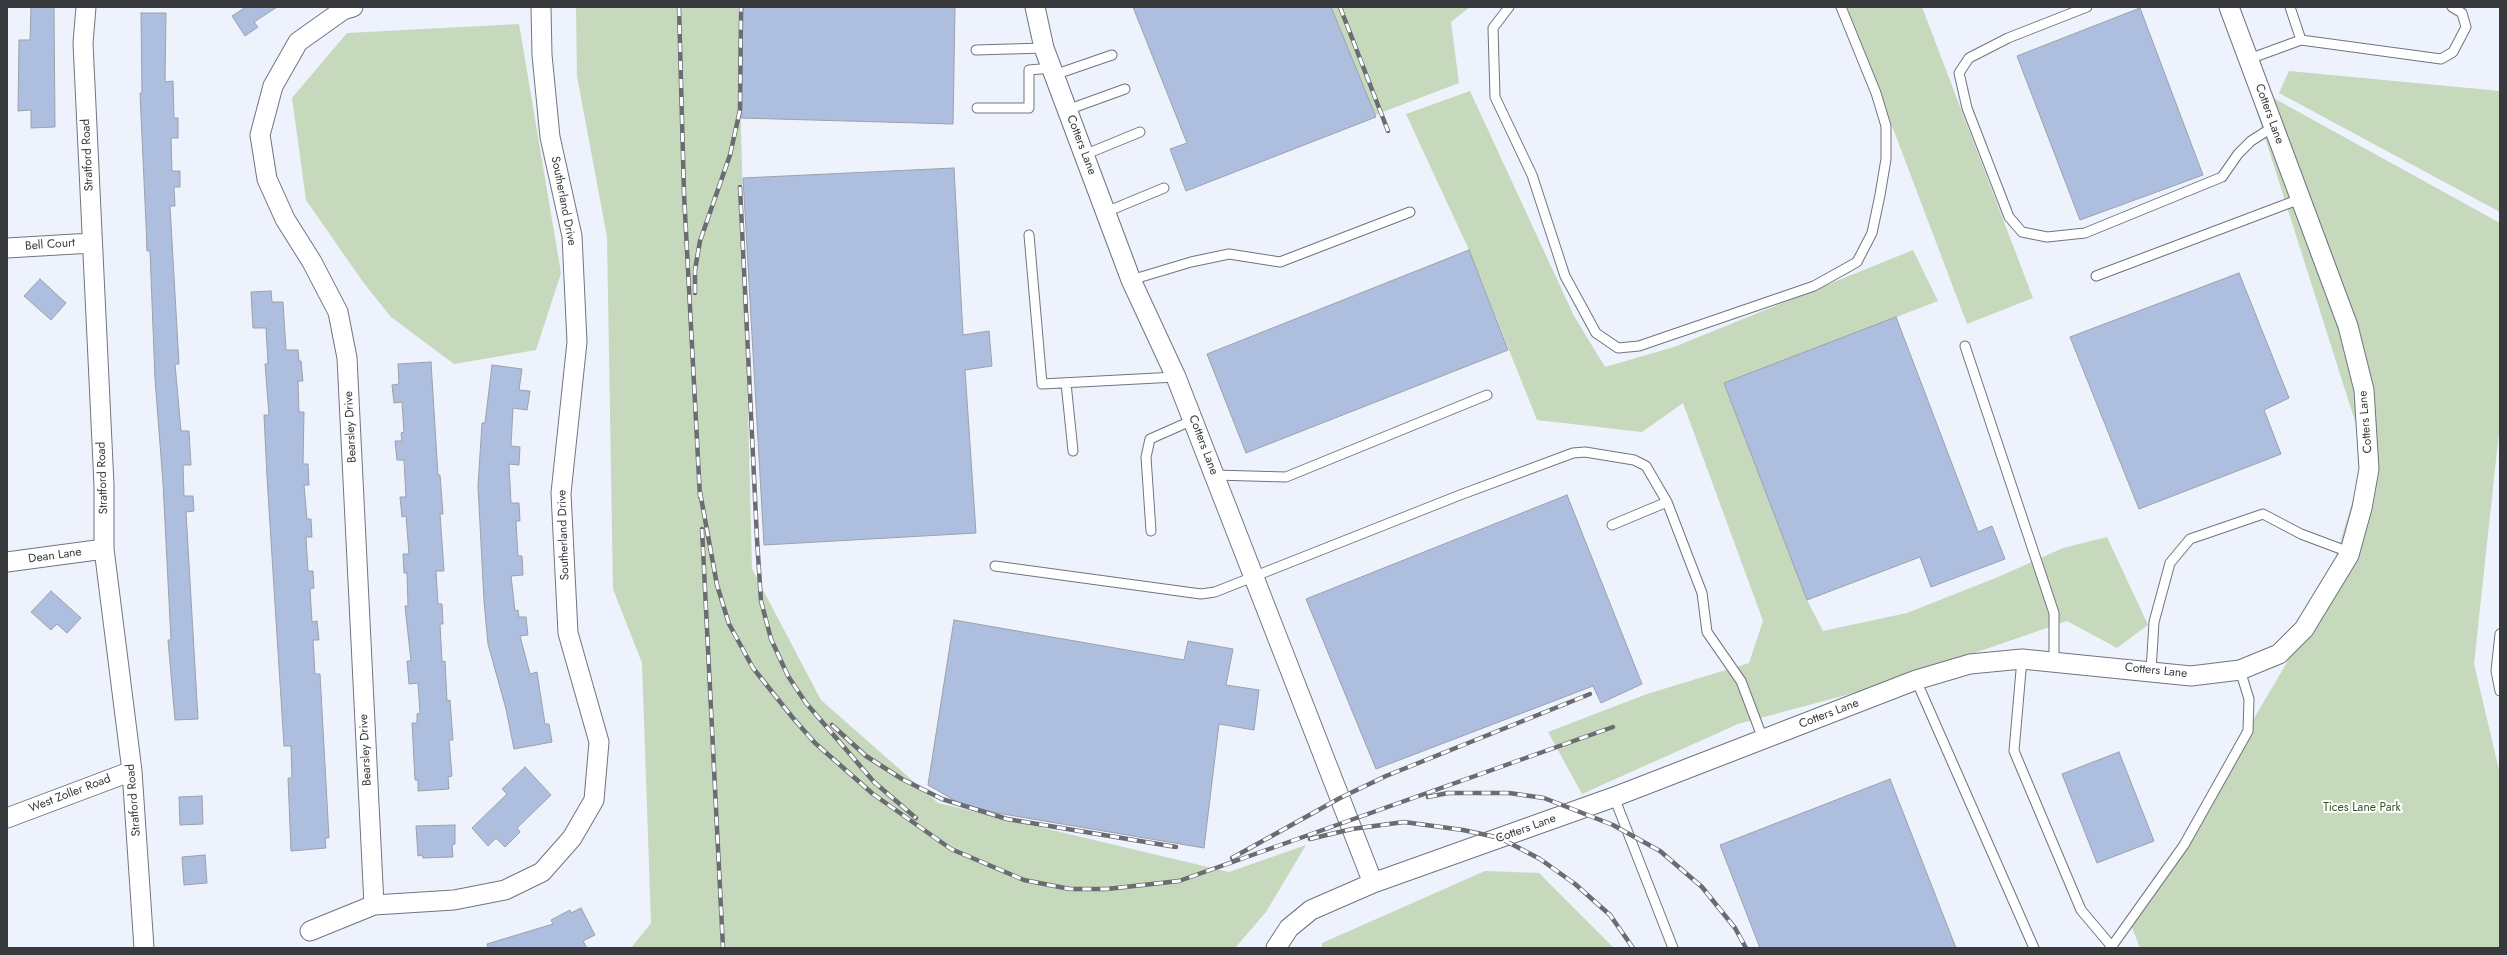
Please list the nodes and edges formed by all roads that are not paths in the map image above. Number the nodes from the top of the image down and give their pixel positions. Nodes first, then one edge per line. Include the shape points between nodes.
1 (86, 7) edge
2 (354, 7) edge
3 (541, 7) edge
4 (1035, 7) edge
5 (1509, 7) edge
6 (1841, 7) edge
7 (2087, 7) edge
8 (2229, 7) edge
9 (2290, 7) edge
10 (2452, 7) edge
11 (2301, 40) junction
12 (1044, 48) junction
13 (976, 50) dead end
14 (1112, 55) dead end
15 (2249, 59) junction
16 (1053, 72) junction
17 (1125, 89) dead end
18 (977, 108) dead end
19 (1067, 110) junction
20 (2274, 126) junction
21 (1140, 132) dead end
22 (1084, 155) junction
23 (1164, 188) dead end
24 (2300, 199) junction
25 (1106, 212) junction
26 (1410, 212) dead end
27 (1029, 235) dead end
28 (92, 242) junction
29 (7, 248) edge
30 (2096, 276) dead end
31 (1131, 280) junction
32 (1965, 346) dead end
33 (1176, 376) junction
34 (1066, 383) junction
35 (1487, 395) dead end
36 (1193, 420) junction
37 (1073, 451) dead end
38 (1214, 475) junction
39 (1667, 502) junction
40 (1612, 525) dead end
41 (1151, 531) dead end
42 (104, 549) junction
43 (2349, 552) junction
44 (7, 562) edge
45 (995, 566) dead end
46 (1254, 576) junction
47 (2500, 634) edge
48 (2022, 659) junction
49 (2054, 661) junction
50 (2240, 670) junction
51 (2151, 671) junction
52 (1916, 680) junction
53 (2500, 691) edge
54 (1763, 739) junction
55 (132, 771) junction
56 (1614, 798) junction
57 (7, 818) edge
58 (1373, 883) junction
59 (374, 905) junction
60 (310, 931) dead end
61 (2113, 947) edge
62 (144, 948) edge
63 (1276, 948) edge
64 (1673, 948) edge
65 (2034, 948) edge

1 - 28 street, Stratford Road via 83,43
2 - 59 street, Bearsley Drive via 343,10 298,42 273,86 260,135 267,179 285,219 312,262 338,312 347,358
3 - 59 street, Southerland Drive via 542,55 550,138 572,236 577,342 561,492 568,633 599,742 594,800 572,838 542,872 505,890 454,900
4 - 12 street, Cotters Lane
5 - 6 lane via 1493,28 1495,97 1532,176 1565,276 1596,333 1618,348 1639,346 1814,286 1857,262 1872,233 1886,159 1886,126 1876,93
7 - 20 lane via 2008,38 1969,58 1959,73 1967,108 2009,217 2022,232 2047,237 2085,233 2222,177 2251,141
8 - 15 street, Cotters Lane
9 - 11 lane
10 - 11 lane via 2462,13 2466,27 2453,52 2441,59
11 - 15 lane
12 - 13 lane
12 - 16 street, Cotters Lane
14 - 16 lane
15 - 20 street, Cotters Lane
16 - 18 lane via 1029,70 1029,108
16 - 19 street, Cotters Lane
17 - 19 lane
19 - 22 street, Cotters Lane
20 - 24 street, Cotters Lane
21 - 22 lane
22 - 25 street, Cotters Lane
23 - 25 lane
24 - 30 lane
24 - 43 street, Cotters Lane via 2348,326 2364,390 2369,469 2362,508
25 - 31 street, Cotters Lane
26 - 31 lane via 1280,262 1229,254 1191,262
27 - 34 lane via 1042,384
28 - 29 street, Bell Court
28 - 42 street, Stratford Road via 104,485
31 - 33 street, Cotters Lane
32 - 49 lane via 2054,613
33 - 34 lane
33 - 36 street, Cotters Lane
34 - 37 lane
35 - 38 lane via 1286,477
36 - 38 street, Cotters Lane
36 - 41 lane via 1150,439 1146,457
38 - 46 street, Cotters Lane
39 - 40 lane
39 - 46 lane via 1646,466 1634,460 1585,452 1573,453
39 - 54 lane via 1702,593 1707,632 1741,681
42 - 44 street, Dean Lane
42 - 55 street, Stratford Road
43 - 50 street, Cotters Lane via 2304,629 2279,654
43 - 51 lane via 2301,534 2263,514 2190,539 2170,563 2154,622
45 - 46 lane via 1200,594 1216,592
46 - 58 street, Cotters Lane
47 - 53 lane via 2496,671
48 - 49 street, Cotters Lane
48 - 52 street, Cotters Lane via 1970,664
48 - 61 lane via 2014,751 2082,910
49 - 51 street, Cotters Lane
50 - 51 street, Cotters Lane via 2191,676
50 - 61 lane via 2249,699 2248,731 2184,845
52 - 54 street, Cotters Lane
52 - 65 lane
54 - 56 street, Cotters Lane
55 - 57 street, West Zoller Road
55 - 62 street, Stratford Road
56 - 58 street, Cotters Lane
56 - 64 lane
58 - 63 street, Cotters Lane via 1311,910 1289,928
59 - 60 street, Southerland Drive

